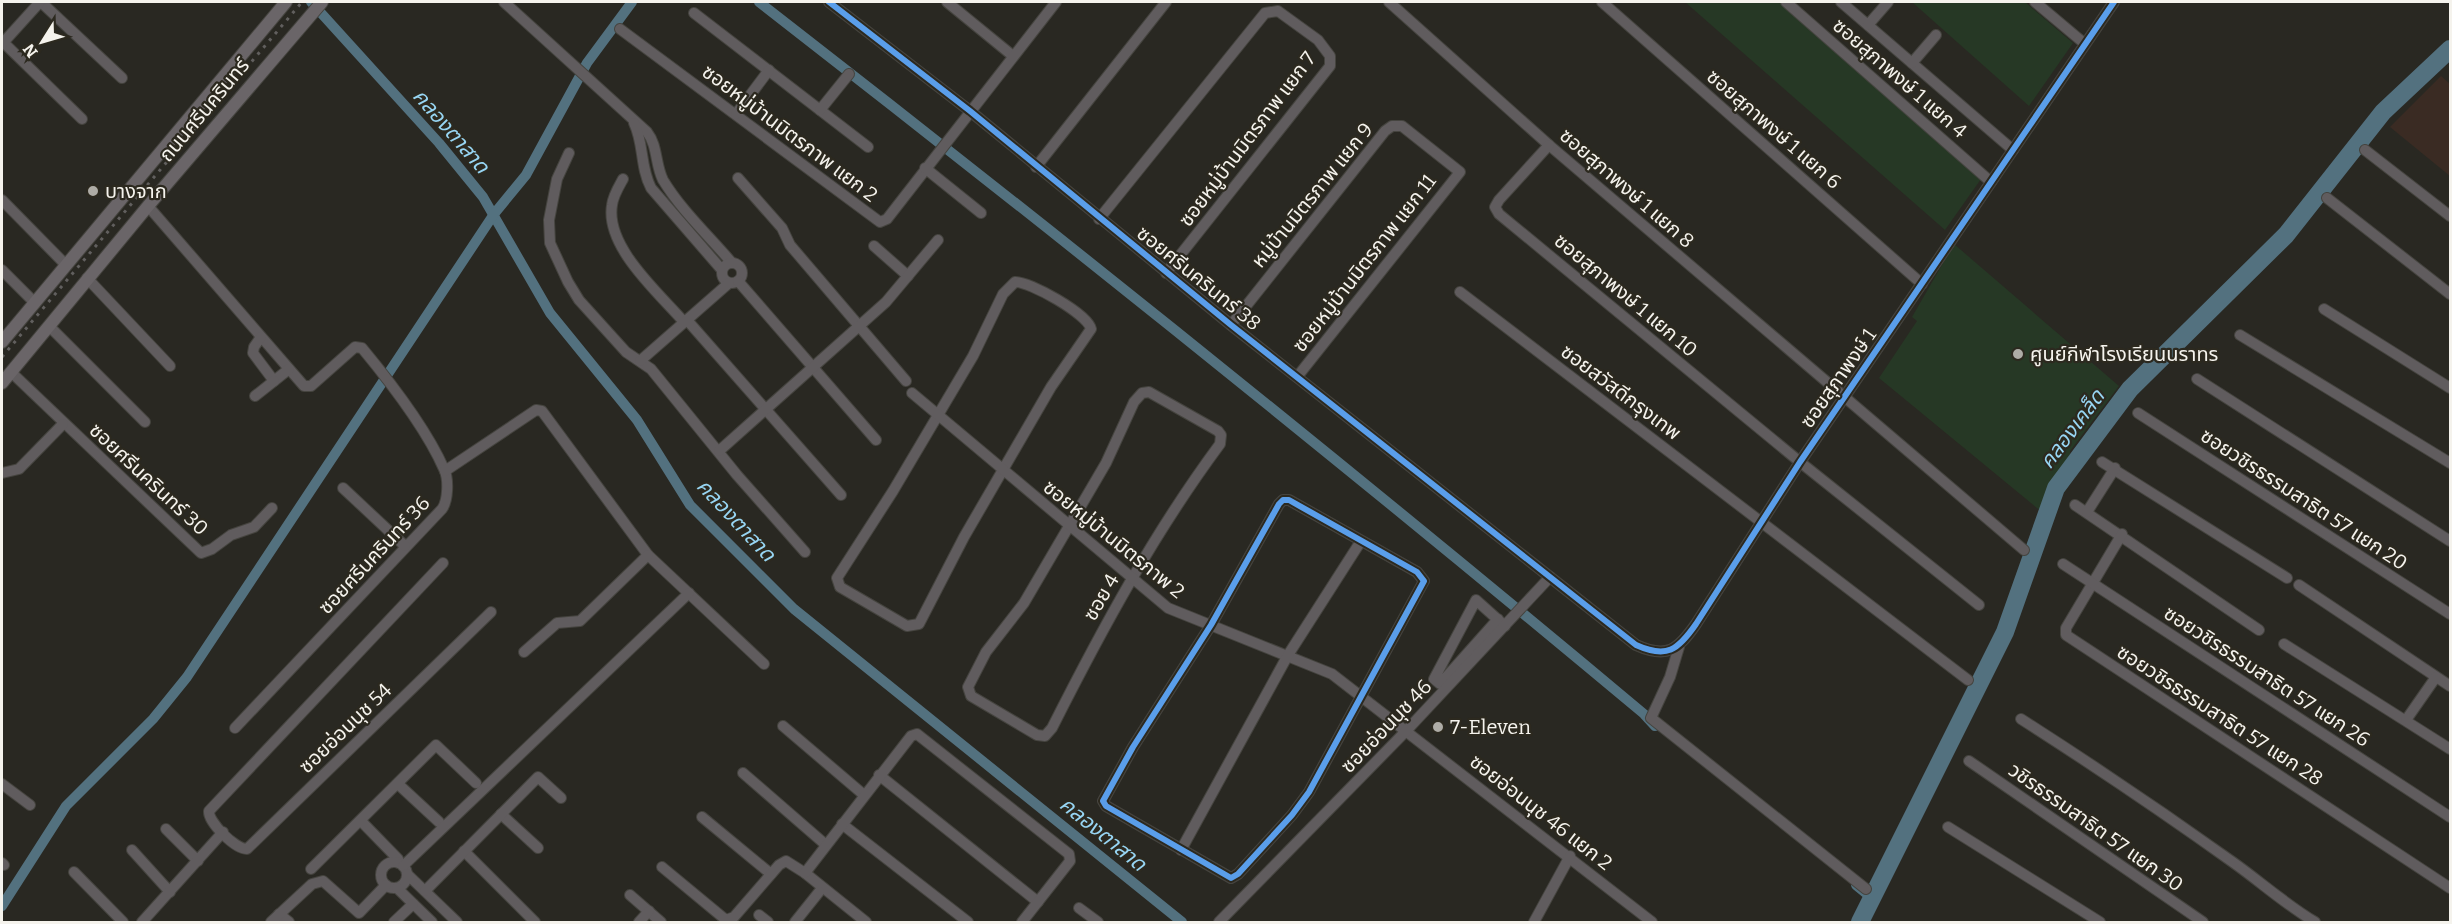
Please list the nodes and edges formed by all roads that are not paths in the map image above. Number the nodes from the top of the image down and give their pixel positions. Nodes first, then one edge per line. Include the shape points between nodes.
1 (41, 2) edge
2 (286, 2) edge
3 (322, 2) edge
4 (504, 2) edge
5 (829, 2) edge
6 (947, 2) edge
7 (1056, 2) edge
8 (1166, 2) edge
9 (1389, 2) edge
10 (1602, 2) edge
11 (1785, 2) edge
12 (1841, 2) edge
13 (1888, 2) edge
14 (2035, 2) edge
15 (2114, 2) edge
16 (694, 13) dead end
17 (1868, 25) junction
18 (620, 29) dead end
19 (1936, 35) dead end
20 (2, 43) edge
21 (2085, 44) junction
22 (1013, 56) junction
23 (1912, 63) junction
24 (769, 70) junction
25 (849, 74) dead end
26 (122, 78) dead end
27 (820, 110) junction
28 (970, 111) junction
29 (736, 114) junction
30 (82, 119) dead end
31 (634, 122) junction
32 (1549, 145) junction
33 (868, 147) dead end
34 (2013, 150) junction
35 (2365, 150) dead end
36 (569, 153) dead end
37 (1036, 167) junction
38 (925, 168) junction
39 (1460, 172) joint
40 (738, 178) dead end
41 (622, 179) dead end
42 (1991, 182) junction
43 (2327, 198) dead end
44 (2, 200) edge
45 (148, 206) junction
46 (981, 213) dead end
47 (2451, 216) edge
48 (1099, 219) junction
49 (938, 240) dead end
50 (874, 246) dead end
51 (732, 262) junction
52 (66, 265) junction
53 (2, 270) edge
54 (722, 270) junction
55 (1166, 273) junction
56 (909, 276) junction
57 (87, 278) junction
58 (734, 282) junction
59 (1922, 284) junction
60 (1460, 292) dead end
61 (2451, 294) edge
62 (34, 302) junction
63 (2324, 309) dead end
64 (686, 321) junction
65 (860, 325) junction
66 (50, 326) junction
67 (1231, 326) junction
68 (2240, 335) dead end
69 (261, 337) junction
70 (2, 342) edge
71 (640, 361) junction
72 (170, 366) dead end
73 (813, 368) junction
74 (289, 369) junction
75 (11, 372) junction
76 (1297, 377) junction
77 (2197, 379) dead end
78 (274, 381) junction
79 (906, 381) dead end
80 (2, 383) edge
81 (2451, 388) edge
82 (912, 393) dead end
83 (255, 396) dead end
84 (1844, 399) junction
85 (766, 410) junction
86 (2138, 412) dead end
87 (937, 415) junction
88 (145, 422) dead end
89 (63, 424) junction
90 (876, 440) dead end
91 (719, 451) junction
92 (1800, 462) junction
93 (2102, 462) dead end
94 (2451, 463) edge
95 (2115, 468) junction
96 (445, 471) junction
97 (1003, 471) junction
98 (2, 473) edge
99 (343, 488) dead end
100 (841, 495) dead end
101 (2075, 506) dead end
102 (272, 508) dead end
103 (2087, 512) junction
104 (1761, 521) junction
105 (1068, 527) junction
106 (2122, 534) junction
107 (1361, 541) junction
108 (2451, 541) edge
109 (405, 546) junction
110 (2024, 550) dead end
111 (805, 552) dead end
112 (648, 555) junction
113 (443, 562) dead end
114 (2062, 564) dead end
115 (1550, 577) junction
116 (2287, 578) dead end
117 (1132, 580) junction
118 (2093, 584) junction
119 (2299, 585) dead end
120 (688, 593) junction
121 (1979, 605) dead end
122 (491, 612) dead end
123 (2451, 614) edge
124 (1505, 622) junction
125 (1210, 625) junction
126 (2259, 630) dead end
127 (2284, 644) dead end
128 (1679, 647) junction
129 (524, 652) dead end
130 (1288, 655) junction
131 (764, 664) dead end
132 (2436, 677) junction
133 (1968, 680) dead end
134 (2451, 686) edge
135 (1363, 698) junction
136 (2021, 719) dead end
137 (2406, 720) junction
138 (783, 726) dead end
139 (235, 728) dead end
140 (1407, 730) junction
141 (2451, 749) edge
142 (1969, 761) dead end
143 (743, 773) dead end
144 (879, 775) junction
145 (476, 783) dead end
146 (2, 784) edge
147 (398, 784) junction
148 (864, 795) junction
149 (561, 798) dead end
150 (30, 805) dead end
151 (501, 814) junction
152 (702, 817) dead end
153 (2451, 817) edge
154 (361, 821) junction
155 (439, 822) dead end
156 (842, 824) junction
157 (1948, 827) dead end
158 (166, 829) dead end
159 (223, 832) junction
160 (826, 845) junction
161 (538, 848) dead end
162 (132, 850) dead end
163 (1182, 850) junction
164 (464, 851) junction
165 (1570, 856) junction
166 (198, 861) junction
167 (662, 867) dead end
168 (403, 868) junction
169 (311, 869) dead end
170 (74, 872) dead end
171 (805, 873) junction
172 (771, 874) junction
173 (392, 887) junction
174 (2451, 888) edge
175 (1866, 889) dead end
176 (425, 891) junction
177 (170, 892) junction
178 (819, 892) dead end
179 (630, 895) dead end
180 (1038, 902) junction
181 (413, 904) junction
182 (1079, 908) dead end
183 (649, 911) junction
184 (275, 918) edge
185 (123, 922) edge
186 (142, 922) edge
187 (290, 922) edge
188 (394, 922) edge
189 (432, 922) edge
190 (457, 922) edge
191 (535, 922) edge
192 (639, 922) edge
193 (661, 922) edge
194 (795, 922) edge
195 (866, 922) edge
196 (968, 922) edge
197 (1022, 922) edge
198 (1098, 922) edge
199 (1219, 922) edge
200 (1534, 922) edge
201 (1652, 922) edge
202 (2100, 922) edge
203 (2203, 922) edge
204 (2315, 922) edge

1 - 20 street
1 - 26 street
2 - 52 main road, ถนนศรีนครินทร์
3 - 45 main road, ถนนศรีนครินทร์
4 - 31 street
5 - 28 street, ซอยศรีนครินทร์ 38
6 - 22 street
7 - 22 street, ซอยหมู่บ้านมิตรภาพ แยก 2
8 - 37 street
9 - 32 street, ซอยสุภาพงษ์ 1 แยก 8
10 - 59 street, ซอยสุภาพงษ์ 1 แยก 6
11 - 42 street, ซอยสุภาพงษ์ 1 แยก 4
12 - 17 street
13 - 17 street
14 - 21 street
15 - 21 street, ซอยสุภาพงษ์ 1
16 - 24 street
17 - 23 street
18 - 29 street, ซอยหมู่บ้านมิตรภาพ แยก 2
19 - 23 street
20 - 30 street
21 - 34 street, ซอยสุภาพงษ์ 1
22 - 28 street, ซอยหมู่บ้านมิตรภาพ แยก 2
23 - 34 street
24 - 27 street
24 - 29 street
25 - 27 street
27 - 33 street
28 - 37 street, ซอยศรีนครินทร์ 38
28 - 38 street, ซอยหมู่บ้านมิตรภาพ แยก 2
29 - 38 street, ซอยหมู่บ้านมิตรภาพ แยก 2 via 880,222 887,219
31 - 51 street via 652,138 666,184
31 - 54 street via 651,188
32 - 84 street, ซอยสุภาพงษ์ 1 แยก 8
32 - 92 street, ซอยสุภาพงษ์ 1 แยก 10 via 1499,200 1495,207 1499,214
34 - 42 street, ซอยสุภาพงษ์ 1
35 - 47 street
36 - 71 street via 552,196 550,243 579,300 626,352
37 - 48 street, ซอยศรีนครินทร์ 38
38 - 46 street
39 - 67 street, หมู่บ้านมิตรภาพ แยก 9 via 1402,126 1392,126
39 - 76 street, ซอยหมู่บ้านมิตรภาพ แยก 11
40 - 65 street
41 - 64 street via 612,206 616,236 642,275
42 - 59 street, ซอยสุภาพงษ์ 1
43 - 61 street
44 - 52 street
45 - 57 main road, ถนนศรีนครินทร์
45 - 69 street
48 - 55 street, ซอยศรีนครินทร์ 38
48 - 55 street, ซอยหมู่บ้านมิตรภาพ แยก 7 via 1265,14 1278,10 1304,29 1328,50 1330,66
49 - 56 street
50 - 56 street
51 - 54 street
51 - 58 street via 742,269
52 - 62 main road, ถนนศรีนครินทร์
53 - 62 street
54 - 58 street via 723,278
55 - 67 street, ซอยศรีนครินทร์ 38
56 - 65 street
57 - 66 main road, ถนนศรีนครินทร์
57 - 72 street
58 - 64 street
58 - 73 street
59 - 84 street, ซอยสุภาพงษ์ 1
60 - 104 street, ซอยสวัสดีกรุงเทพ
62 - 70 main road, ถนนศรีนครินทร์
63 - 81 street
64 - 71 street
64 - 85 street
65 - 73 street
65 - 79 street
66 - 75 main road, ถนนศรีนครินทร์
66 - 88 street
67 - 76 street, ซอยศรีนครินทร์ 38
68 - 94 street
69 - 74 street
69 - 78 street via 253,353
71 - 91 street
73 - 85 street
73 - 90 street
74 - 78 street
74 - 96 street via 304,386 311,386 359,346 381,371
75 - 80 main road, ถนนศรีนครินทร์
75 - 89 street, ซอยศรีนครินทร์ 30
76 - 115 street, ซอยศรีนครินทร์ 38
77 - 108 street
78 - 83 street
82 - 87 street, ซอยหมู่บ้านมิตรภาพ 2
84 - 92 street, ซอยสุภาพงษ์ 1
84 - 110 street, ซอยสุภาพงษ์ 1 แยก 8
85 - 91 street
85 - 100 street
86 - 123 street, ซอยวชิรธรรมสาธิต 57 แยก 20
87 - 97 street, ซอยหมู่บ้านมิตรภาพ 2
87 - 97 street via 1010,284 1024,283 1087,319 1089,335 1051,387
87 - 97 street via 838,575 840,587 907,626 919,624 963,537
89 - 98 street via 19,469
89 - 102 street, ซอยศรีนครินทร์ 30 via 201,553 254,527
91 - 111 street
92 - 104 street, ซอยสุภาพงษ์ 1
92 - 121 street
93 - 95 street
95 - 103 street
95 - 116 street
96 - 109 street, ซอยศรีนครินทร์ 36 via 446,504
96 - 112 street via 536,410 542,411
97 - 105 street, ซอยหมู่บ้านมิตรภาพ 2
99 - 109 street
101 - 103 street
103 - 106 street
104 - 128 street, ซอยสุภาพงษ์ 1
104 - 133 street, ซอยสวัสดีกรุงเทพ
105 - 117 street, ซอยหมู่บ้านมิตรภาพ 2
105 - 117 street, ซอย 4 via 1142,393 1149,392 1218,431 1220,444 1176,504
105 - 117 street, ซอย 4 via 1024,603 986,652 968,687 971,696 1045,736 1053,728
106 - 118 street, ซอยวชิรธรรมสาธิต 57 แยก 28
106 - 126 street
107 - 125 street via 1289,500 1281,502
107 - 130 street
107 - 135 street via 1417,572 1424,581
109 - 139 street, ซอยศรีนครินทร์ 36
112 - 120 street
112 - 129 street via 580,621 557,622
113 - 159 street, ซอยอ่อนนุช 54 via 208,811
114 - 118 street, ซอยวชิรธรรมสาธิต 57 แยก 26
115 - 124 street, ซอยอ่อนนุช 46
115 - 128 street via 1636,645 1662,652
117 - 125 street, ซอยหมู่บ้านมิตรภาพ 2 via 1177,614
118 - 153 street, ซอยวชิรธรรมสาธิต 57 แยก 26
118 - 174 street, ซอยวชิรธรรมสาธิต 57 แยก 28 via 2066,628 2068,637
119 - 132 street
120 - 131 street
120 - 168 street
122 - 159 street, ซอยอ่อนนุช 54 via 247,849 240,848
124 - 124 street via 1476,600 1434,678 1440,684
124 - 140 street, ซอยอ่อนนุช 46
125 - 130 street, ซอยหมู่บ้านมิตรภาพ 2
125 - 163 street via 1103,801
127 - 137 street
128 - 175 street, ซอยสุภาพงษ์ 1 via 1651,718
130 - 135 street, ซอยหมู่บ้านมิตรภาพ 2 via 1332,674
130 - 163 street
132 - 134 street
132 - 137 street
135 - 140 street, ซอยหมู่บ้านมิตรภาพ 2
135 - 163 street via 1309,792 1238,874 1228,876
136 - 204 street
137 - 141 street
138 - 148 street
140 - 165 street, ซอยอ่อนนุช 46 แยก 2
140 - 199 street, ซอยอ่อนนุช 46
142 - 203 street, วชิรธรรมสาธิต 57 แยก 30
143 - 160 street
144 - 148 street
144 - 180 street
144 - 180 street via 911,736 917,734 1066,850 1070,861
145 - 147 street via 436,745
146 - 150 street
147 - 154 street
147 - 155 street
148 - 156 street
149 - 151 street via 538,777
151 - 161 street
151 - 164 street
152 - 172 street
154 - 168 street
154 - 169 street
156 - 160 street
156 - 196 street
157 - 202 street
158 - 166 street
159 - 166 street
160 - 171 street
162 - 177 street
164 - 176 street
164 - 191 street
165 - 200 street
165 - 201 street, ซอยอ่อนนุช 46 แยก 2
166 - 177 street
167 - 172 street via 726,920 734,917
168 - 173 street via 405,882
168 - 173 street via 388,864 383,869 381,877
168 - 176 street
170 - 185 street
171 - 172 street via 786,861
171 - 195 street
173 - 181 street
173 - 184 street via 359,913 323,881 312,884
176 - 190 street
177 - 186 street
178 - 194 street
179 - 183 street
180 - 197 street
181 - 188 street
181 - 189 street
182 - 198 street
183 - 192 street
183 - 193 street
184 - 187 street

